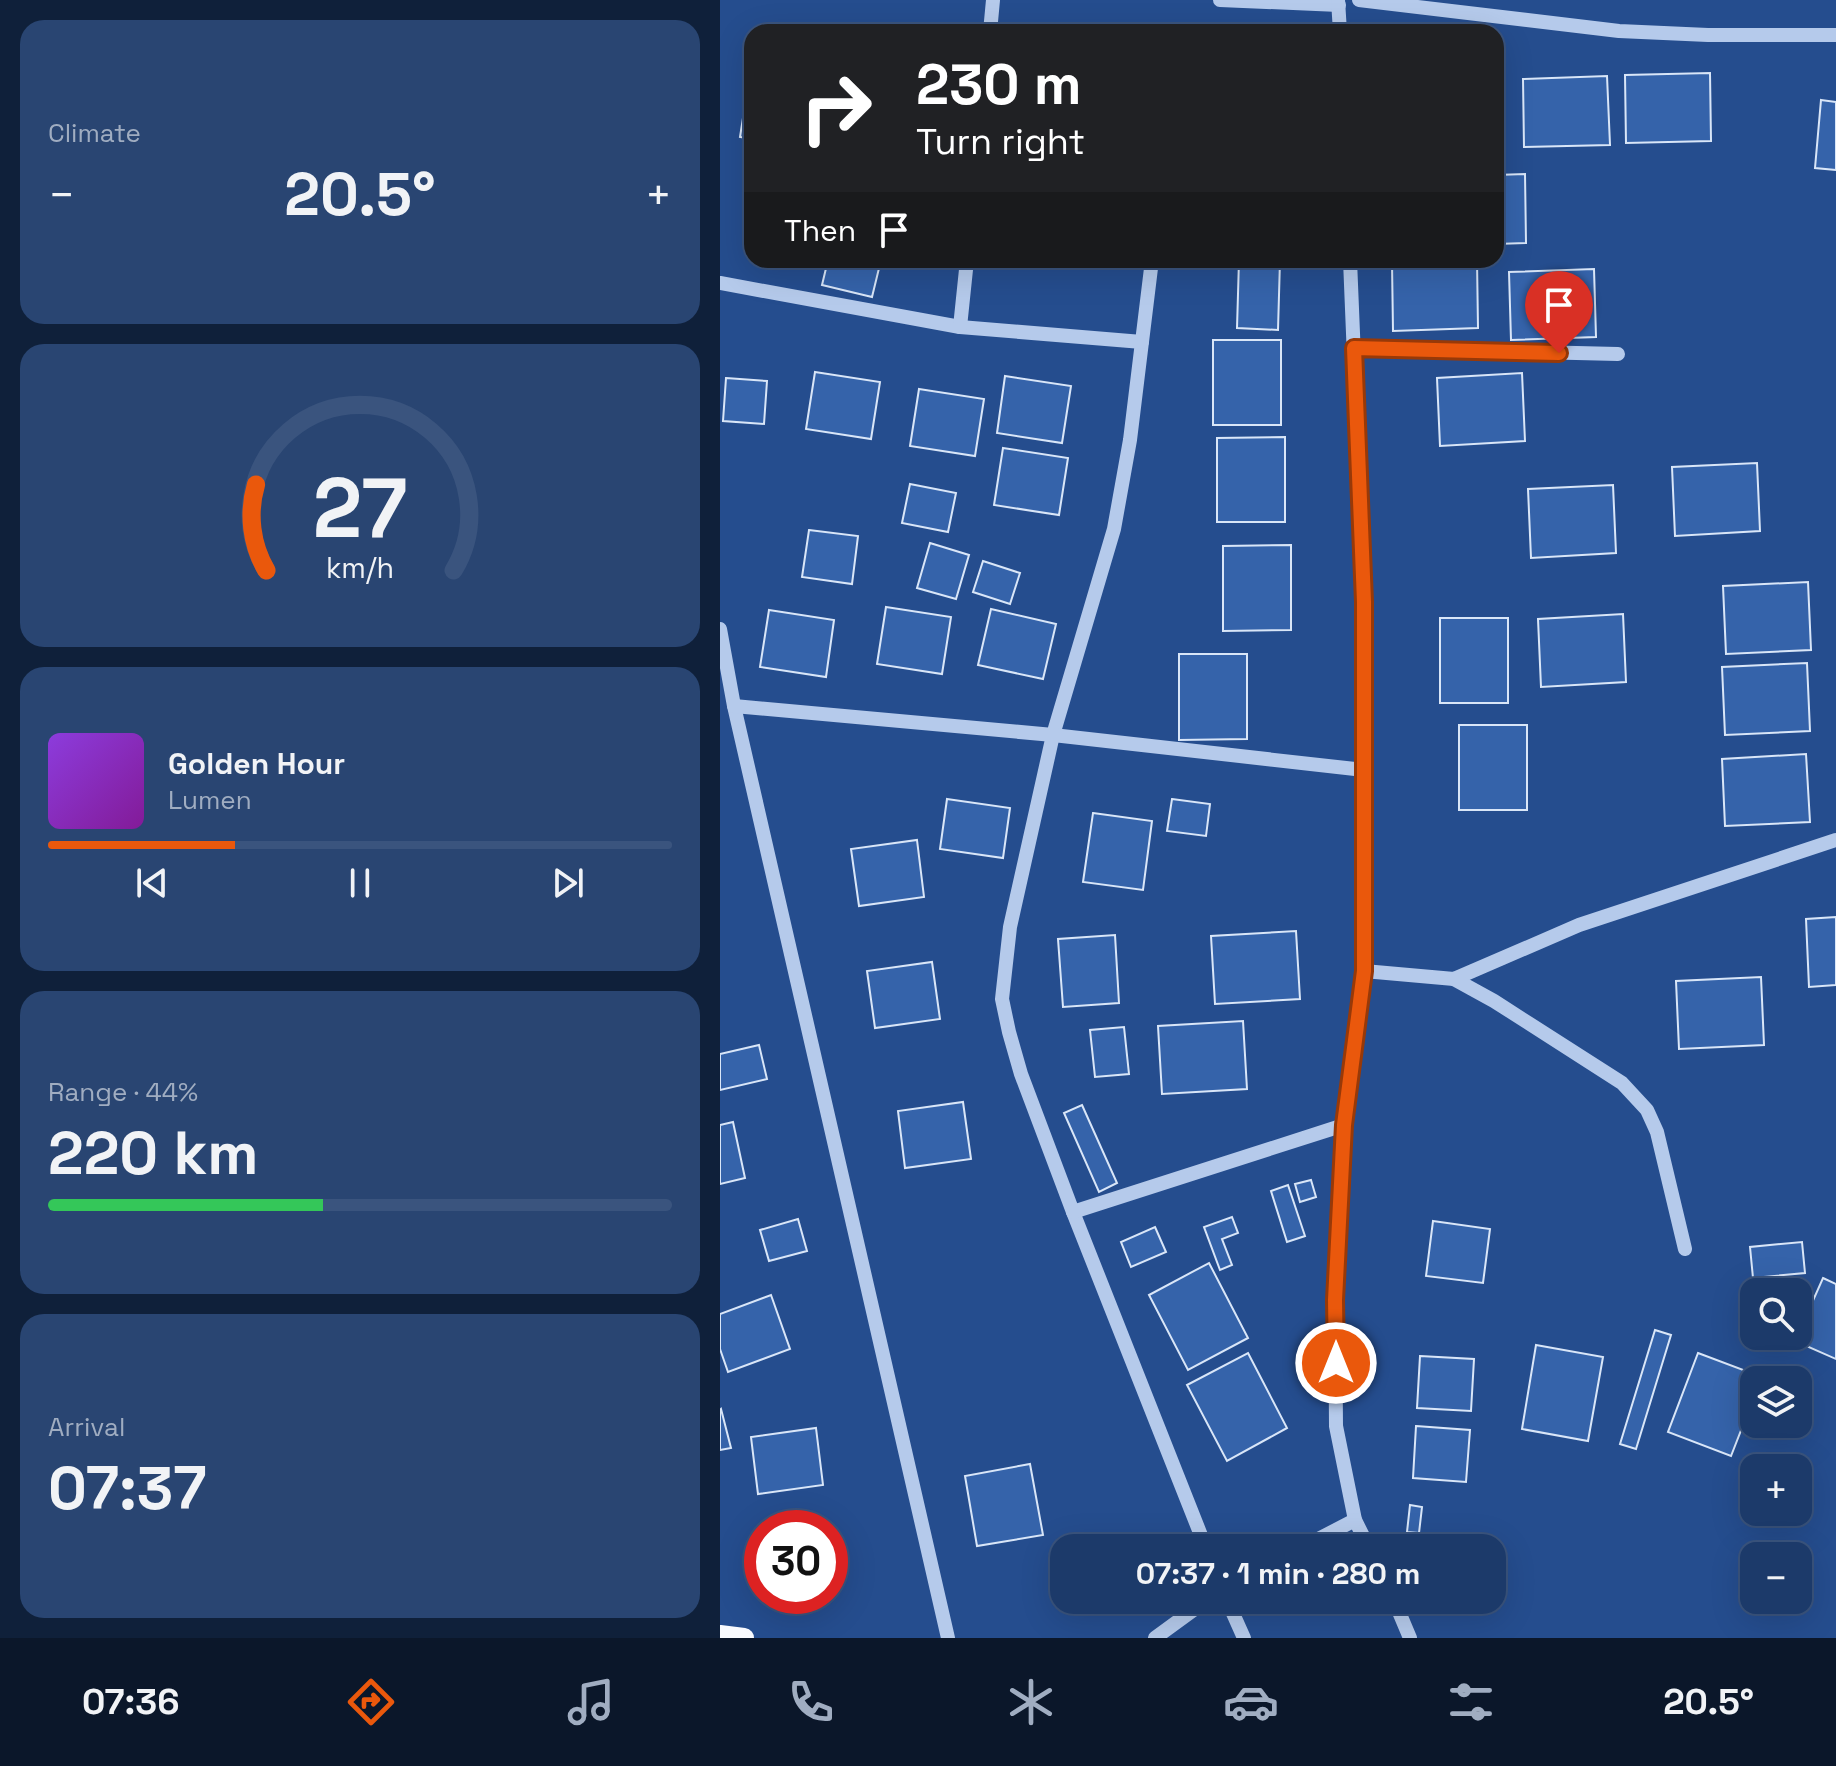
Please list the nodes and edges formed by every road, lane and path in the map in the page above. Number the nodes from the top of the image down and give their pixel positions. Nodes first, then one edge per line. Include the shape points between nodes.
1 (993, 0) edge
2 (1220, 0) edge
3 (1359, 0) edge
4 (1339, 3) edge
5 (991, 24) edge
6 (1340, 24) edge
7 (1836, 35) edge
8 (966, 268) edge
9 (1151, 268) edge
10 (1350, 268) edge
11 (720, 283) edge
12 (960, 327) junction
13 (1142, 342) junction
14 (1354, 348) junction
15 (1618, 354) dead end
16 (720, 629) edge
17 (734, 706) junction
18 (1053, 735) junction
19 (1364, 770) junction
20 (1836, 840) edge
21 (1364, 971) junction
22 (1454, 979) junction
23 (1344, 1125) junction
24 (1073, 1212) junction
25 (1685, 1249) dead end
26 (1355, 1520) junction
27 (1200, 1534) edge
28 (1328, 1534) edge
29 (1362, 1534) edge
30 (1188, 1614) edge
31 (1233, 1614) edge
32 (1400, 1614) edge
33 (720, 1635) edge
34 (744, 1638) edge
35 (948, 1638) edge
36 (1155, 1638) edge
37 (1244, 1638) edge
38 (1410, 1638) edge

1 - 5 street
2 - 4 street
3 - 7 street via 1619,31
4 - 6 street
8 - 12 street
9 - 13 street
10 - 14 street
11 - 12 street
12 - 13 street
13 - 18 street via 1114,529
14 - 15 street
14 - 19 street
16 - 17 street
17 - 18 street
17 - 35 street
18 - 19 street
18 - 24 street via 1010,927 1002,999 1021,1074
19 - 21 street
20 - 22 street via 1579,925
21 - 22 street
21 - 23 street
22 - 25 street via 1622,1083 1647,1110
23 - 24 street
23 - 26 street via 1335,1300 1336,1426
24 - 27 street
26 - 28 street
26 - 29 street
30 - 36 street
31 - 37 street
32 - 38 street
33 - 34 main road

